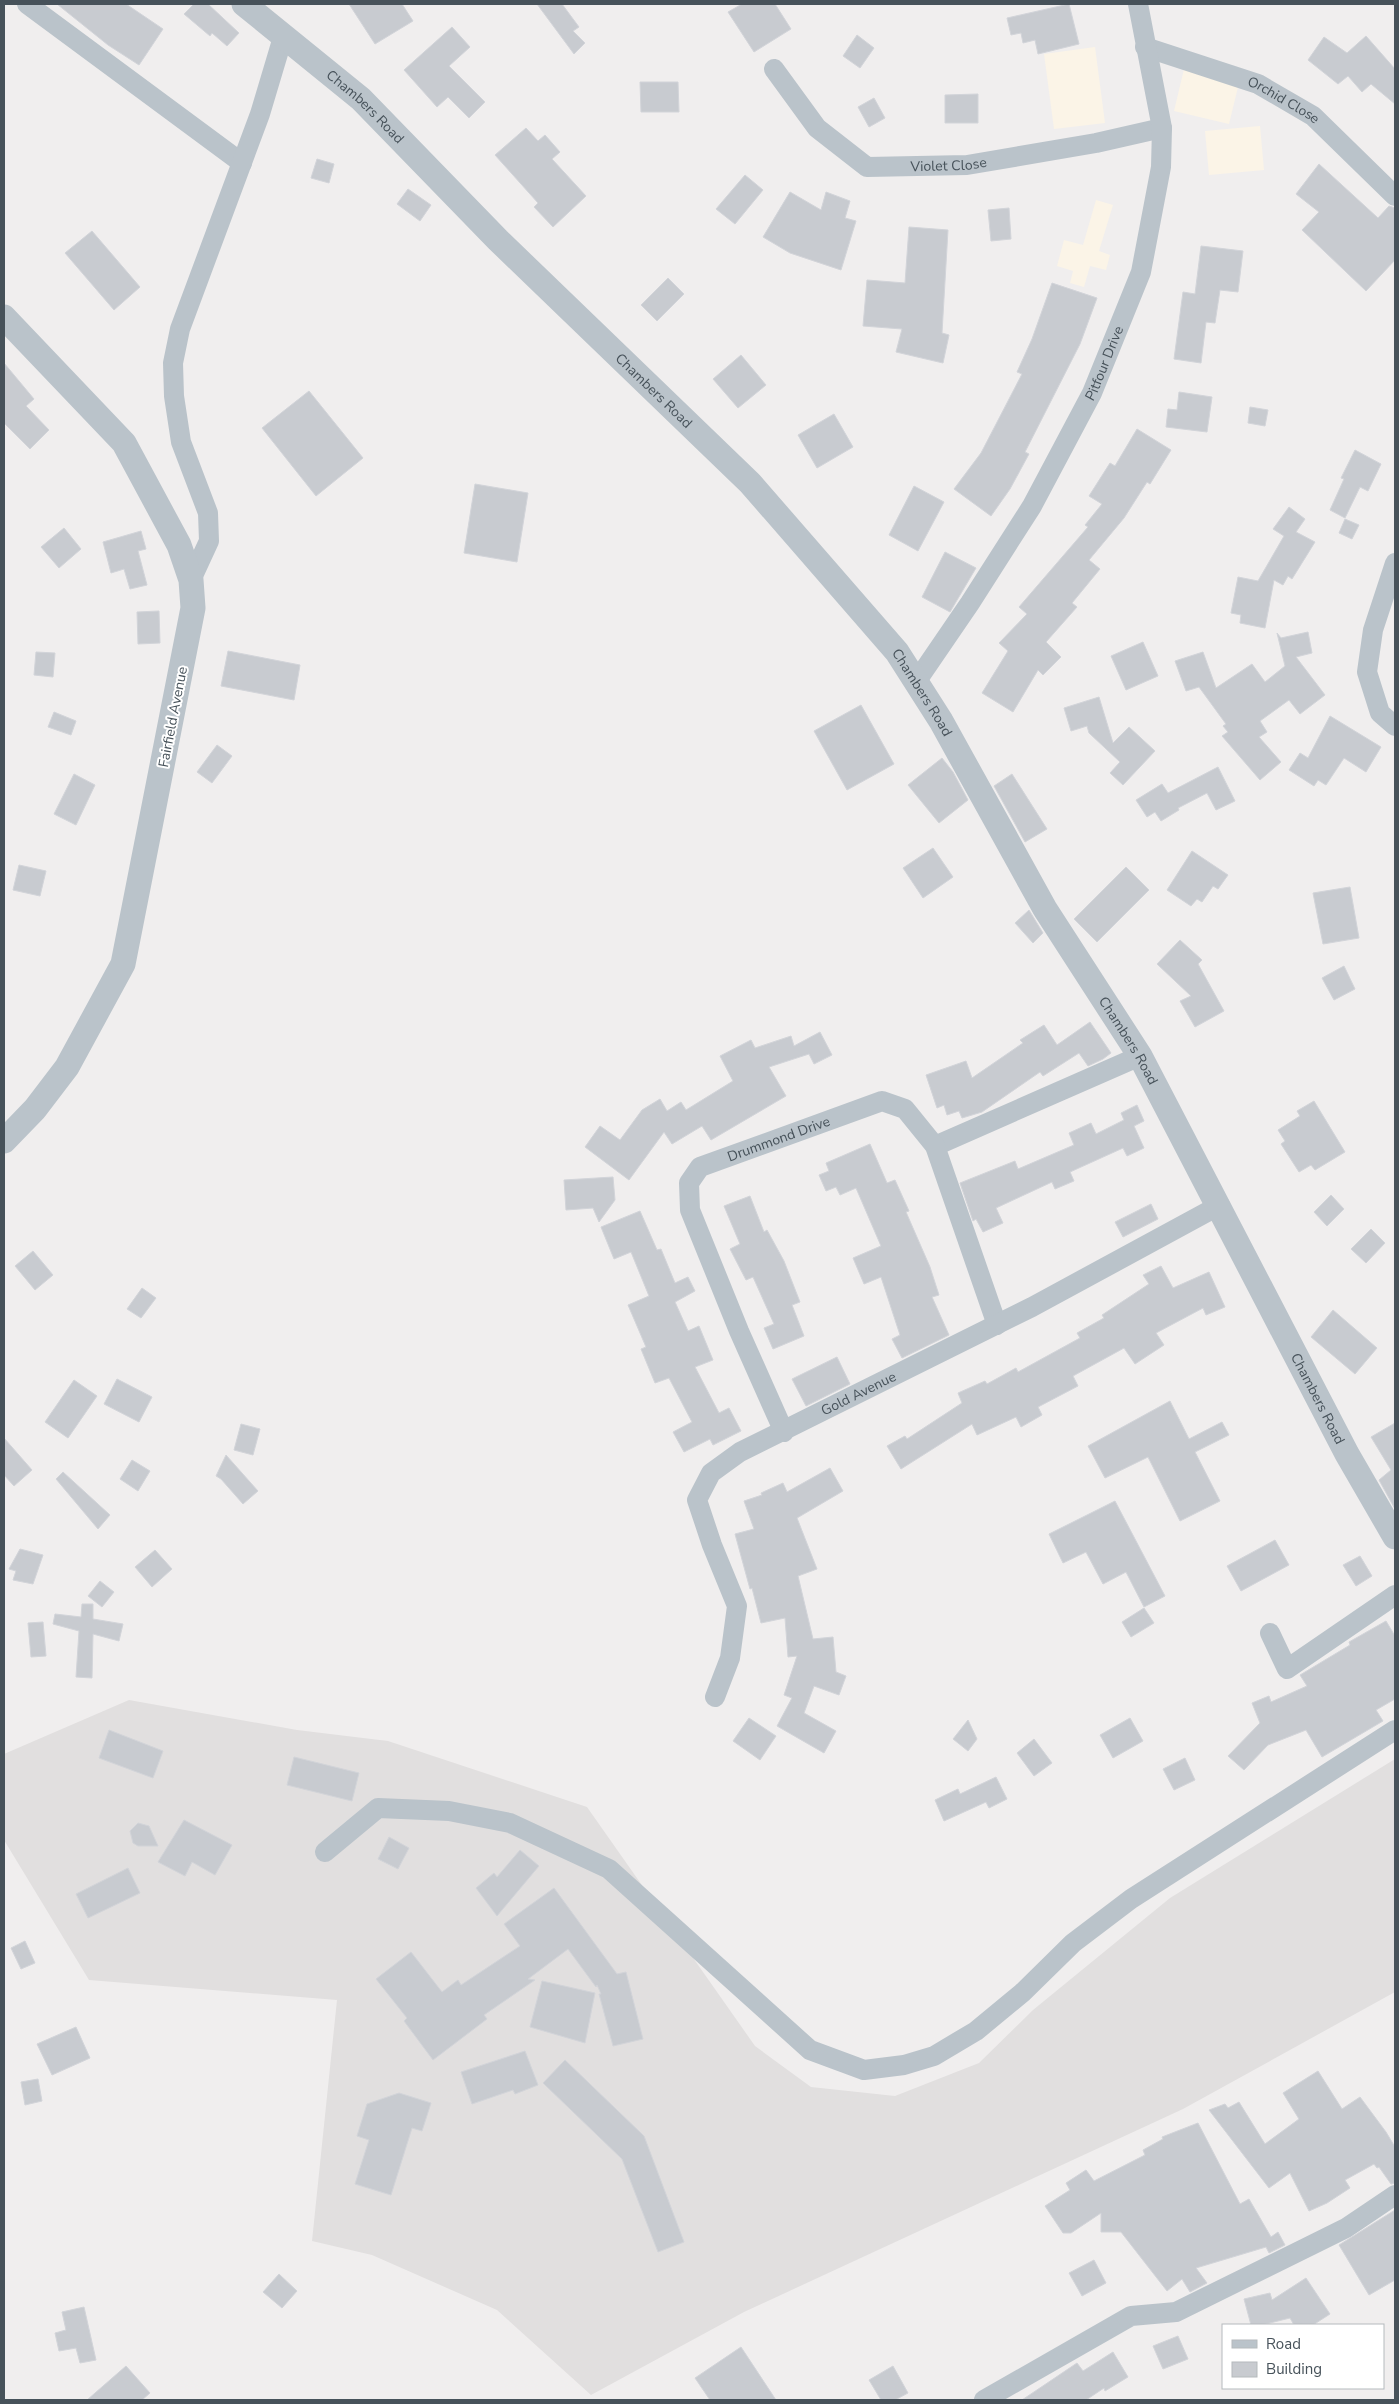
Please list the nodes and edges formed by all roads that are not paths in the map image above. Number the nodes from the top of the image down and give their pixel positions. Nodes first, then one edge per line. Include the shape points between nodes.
1 (27, 4) edge
2 (244, 4) edge
3 (1138, 4) edge
4 (283, 37) junction
5 (1145, 47) junction
6 (774, 69) dead end
7 (1162, 128) junction
8 (242, 163) junction
9 (1395, 196) edge
10 (4, 317) edge
11 (1395, 563) edge
12 (191, 580) junction
13 (916, 682) junction
14 (1395, 726) edge
15 (1140, 1056) junction
16 (4, 1141) edge
17 (935, 1146) junction
18 (1220, 1205) junction
19 (997, 1325) junction
20 (784, 1432) junction
21 (1395, 1537) edge
22 (1395, 1595) edge
23 (1270, 1633) dead end
24 (715, 1697) dead end
25 (1395, 1730) edge
26 (325, 1852) dead end
27 (1395, 2195) edge
28 (984, 2400) edge

1 - 8 street
2 - 4 street, Chambers Road
3 - 5 street, Pitfour Drive
4 - 8 street
4 - 13 street, Chambers Road via 362,99 498,240 750,484 897,652
5 - 7 street, Pitfour Drive
5 - 9 street, Orchid Close via 1258,84 1305,111
6 - 7 street, Violet Close via 817,128 867,167 967,165
7 - 13 street, Pitfour Drive via 1161,167 1141,272 1092,393 1032,506
8 - 12 street via 180,330 173,363 181,442 208,513 209,541
10 - 12 street, Fairfield Avenue via 124,443 179,544
11 - 14 street via 1373,630 1367,672 1380,712
12 - 16 street, Fairfield Avenue via 194,608 123,964 66,1068 35,1109
13 - 15 street, Chambers Road via 1045,909
15 - 17 street
15 - 18 street, Chambers Road
17 - 19 street, Drummond Drive
17 - 20 street, Drummond Drive via 905,1109 882,1102 700,1167 689,1183 690,1210
18 - 19 street, Gold Avenue
18 - 21 street, Chambers Road via 1348,1454
19 - 20 street, Gold Avenue
20 - 24 street, Gold Avenue via 740,1452 711,1472 697,1500 737,1606 730,1658
22 - 23 street via 1288,1669
25 - 26 street via 1131,1899 1073,1943 1022,1994 976,2031 934,2056 904,2065 864,2070 810,2050 609,1869 510,1823 449,1811 378,1808
27 - 28 street via 1346,2228 1176,2312 1131,2316

